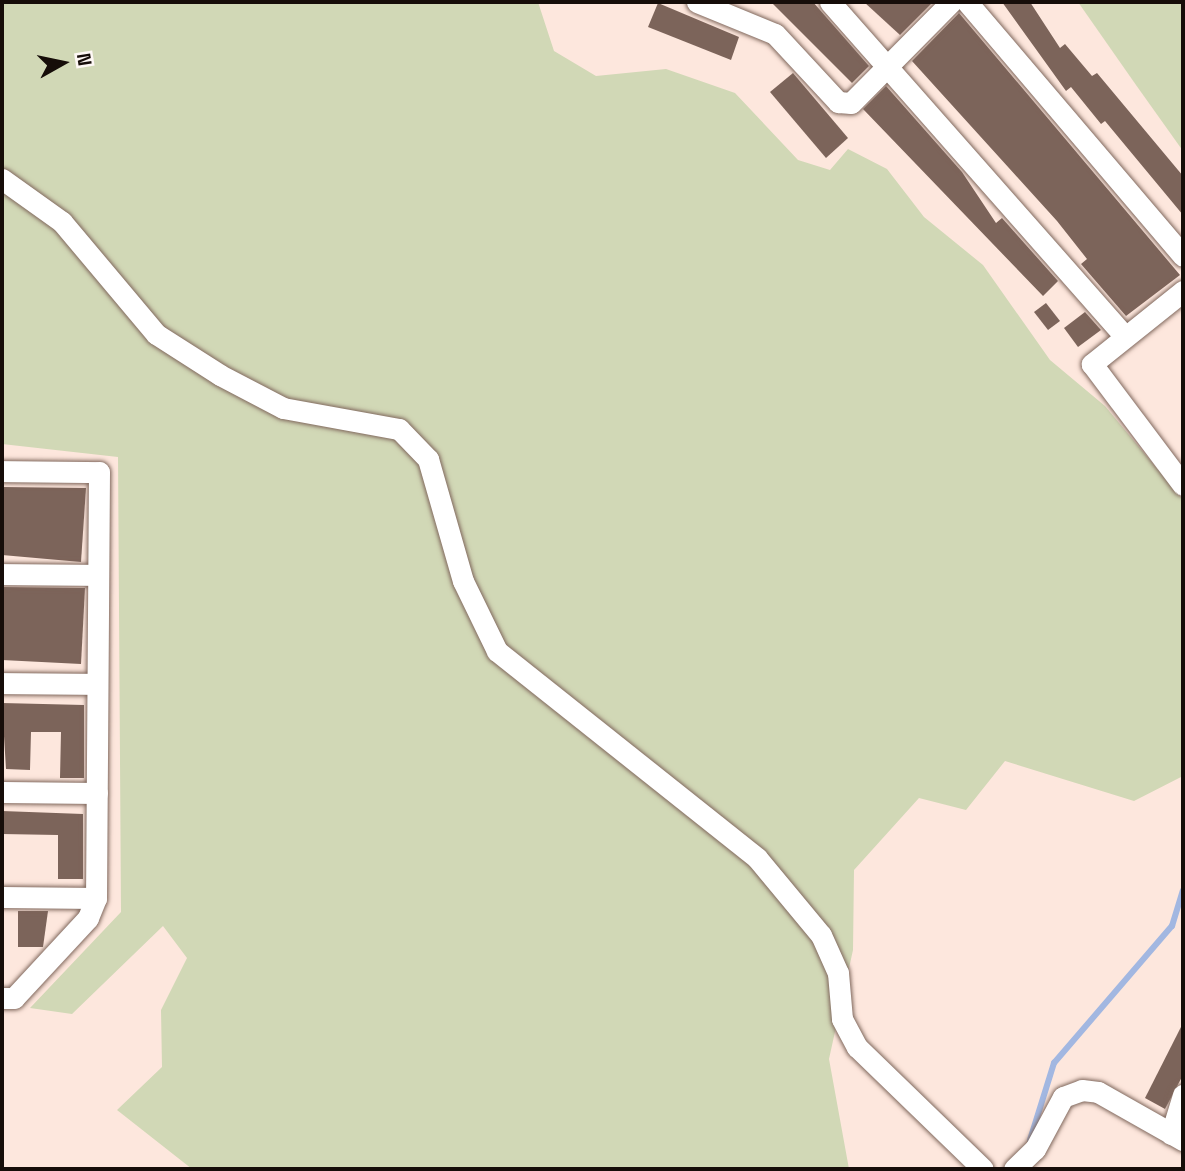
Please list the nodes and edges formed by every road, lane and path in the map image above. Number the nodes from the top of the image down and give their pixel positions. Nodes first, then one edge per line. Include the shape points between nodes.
1 (696, 2) edge
2 (830, 2) edge
3 (951, 2) edge
4 (967, 2) edge
5 (891, 64) junction
6 (2, 179) edge
7 (1183, 256) edge
8 (1183, 291) edge
9 (1124, 336) junction
10 (2, 471) edge
11 (1183, 485) edge
12 (2, 574) edge
13 (98, 575) junction
14 (2, 682) edge
15 (97, 684) junction
16 (2, 792) edge
17 (97, 793) junction
18 (2, 897) edge
19 (96, 898) junction
20 (2, 998) edge
21 (1183, 1095) edge
22 (1177, 1137) edge
23 (1023, 1160) edge
24 (983, 1169) edge

1 - 5 street via 775,34 838,103 850,103
2 - 5 street
3 - 5 street
4 - 7 street
5 - 9 street
6 - 24 street via 62,222 156,334 282,408 399,429 428,459 463,581 497,651 757,858 821,935 838,973 842,1019 857,1047
8 - 9 street
9 - 11 street via 1092,364
10 - 13 street via 99,472
12 - 13 street
13 - 15 street
14 - 15 street
15 - 17 street
16 - 17 street
17 - 19 street
18 - 19 street
19 - 20 street via 88,918 15,998
21 - 22 street
22 - 23 street via 1098,1092 1082,1090 1063,1097

